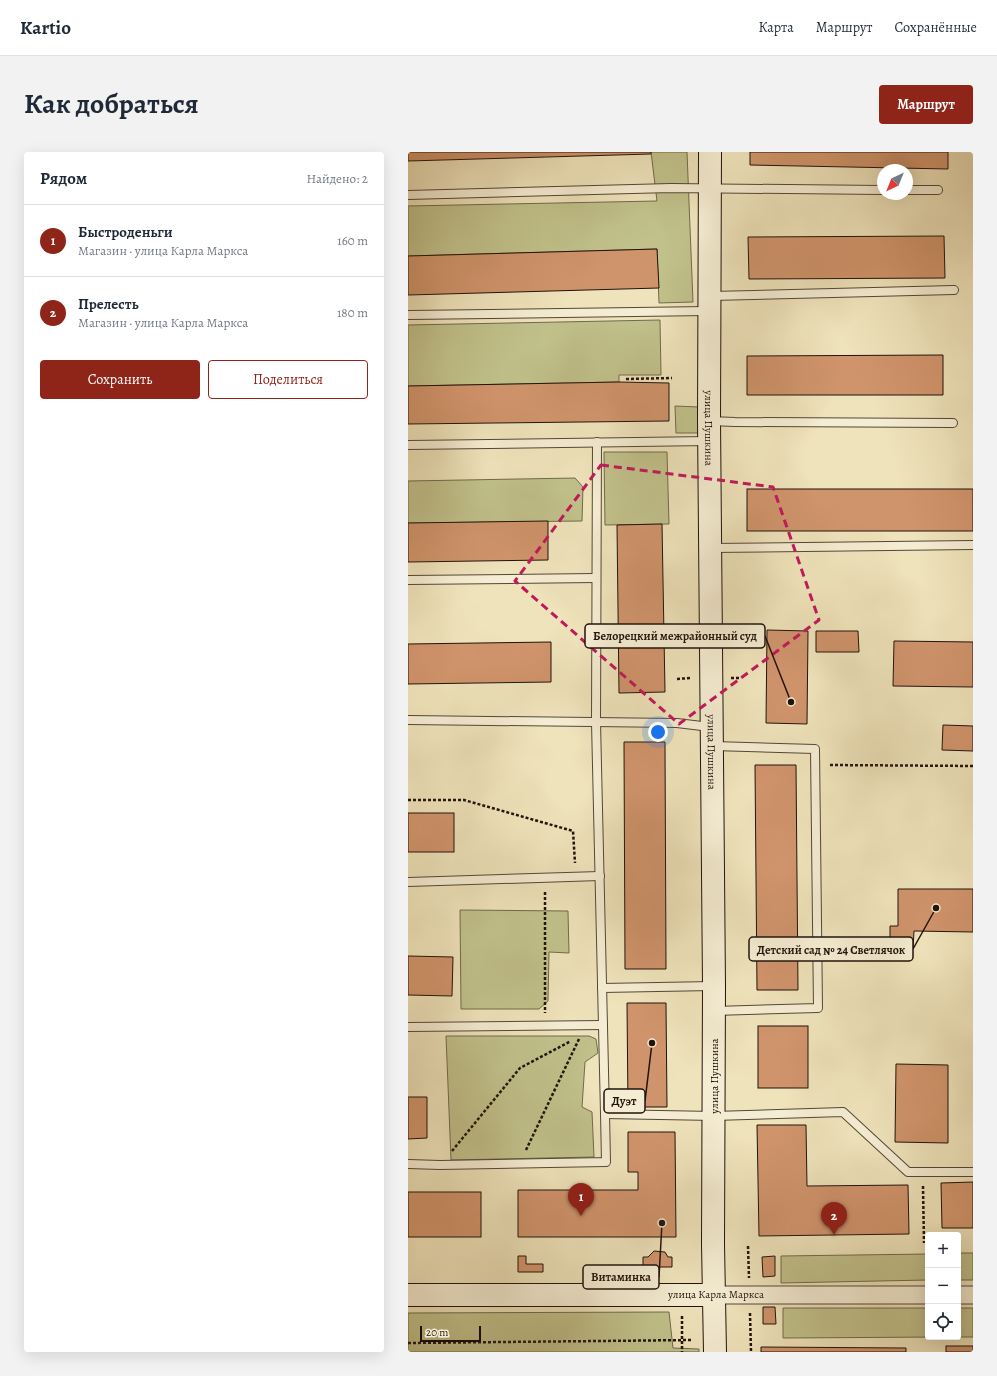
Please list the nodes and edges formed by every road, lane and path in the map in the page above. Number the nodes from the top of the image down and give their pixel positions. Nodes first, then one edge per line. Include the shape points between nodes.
1 (710, 152) edge
2 (710, 188) junction
3 (877, 190) edge
4 (913, 190) edge
5 (938, 190) dead end
6 (408, 195) edge
7 (954, 290) dead end
8 (709, 304) junction
9 (408, 315) edge
10 (626, 378) dead end
11 (672, 378) dead end
12 (953, 423) dead end
13 (709, 431) junction
14 (597, 442) junction
15 (408, 444) edge
16 (973, 545) edge
17 (710, 548) junction
18 (596, 578) junction
19 (408, 580) edge
20 (691, 678) dead end
21 (677, 679) dead end
22 (408, 720) edge
23 (596, 722) junction
24 (711, 736) junction
25 (815, 765) junction
26 (973, 766) edge
27 (408, 800) edge
28 (600, 876) junction
29 (576, 877) junction
30 (545, 878) junction
31 (408, 882) edge
32 (714, 986) junction
33 (602, 988) junction
34 (714, 1011) junction
35 (545, 1025) junction
36 (604, 1025) junction
37 (408, 1027) edge
38 (605, 1114) junction
39 (714, 1116) junction
40 (520, 1163) junction
41 (408, 1164) edge
42 (440, 1165) junction
43 (923, 1172) junction
44 (973, 1172) edge
45 (924, 1244) dead end
46 (714, 1294) junction
47 (925, 1295) edge
48 (961, 1295) edge
49 (973, 1295) edge
50 (408, 1296) edge
51 (682, 1311) dead end
52 (750, 1340) dead end
53 (682, 1341) junction
54 (408, 1343) edge
55 (707, 1346) edge
56 (682, 1352) edge
57 (751, 1352) edge

1 - 2 main road, улица Пушкина
2 - 3 lane
2 - 6 lane
2 - 8 main road, улица Пушкина
4 - 5 lane
7 - 8 lane
8 - 9 lane
8 - 13 main road, улица Пушкина
10 - 11 path
12 - 13 lane via 743,422
13 - 14 lane
13 - 17 main road, улица Пушкина
14 - 15 lane
14 - 18 lane
16 - 17 lane
17 - 24 main road, улица Пушкина
18 - 19 lane
18 - 23 lane
20 - 21 path
22 - 23 lane
23 - 24 lane via 677,723
23 - 28 lane
24 - 25 lane via 815,749
24 - 32 main road, улица Пушкина
25 - 26 path
25 - 34 lane via 818,1008
27 - 29 path via 464,800 573,831
28 - 29 lane
28 - 33 lane
29 - 30 lane
30 - 31 lane
30 - 35 path
32 - 33 lane
32 - 34 main road, улица Пушкина
33 - 36 lane
34 - 39 main road, улица Пушкина
35 - 36 lane
35 - 37 lane
36 - 38 lane
38 - 39 lane
38 - 40 lane via 606,1162
39 - 43 lane via 843,1112 908,1172
39 - 46 main road, улица Пушкина
40 - 42 lane
40 - 42 path via 581,1035 520,1068
41 - 42 lane
43 - 44 lane
43 - 45 path
46 - 47 street, улица Карла Маркса
46 - 50 main road, улица Карла Маркса
46 - 55 main road, улица Пушкина
48 - 49 street
51 - 53 path
52 - 57 path
53 - 54 path
53 - 55 path
53 - 56 path

